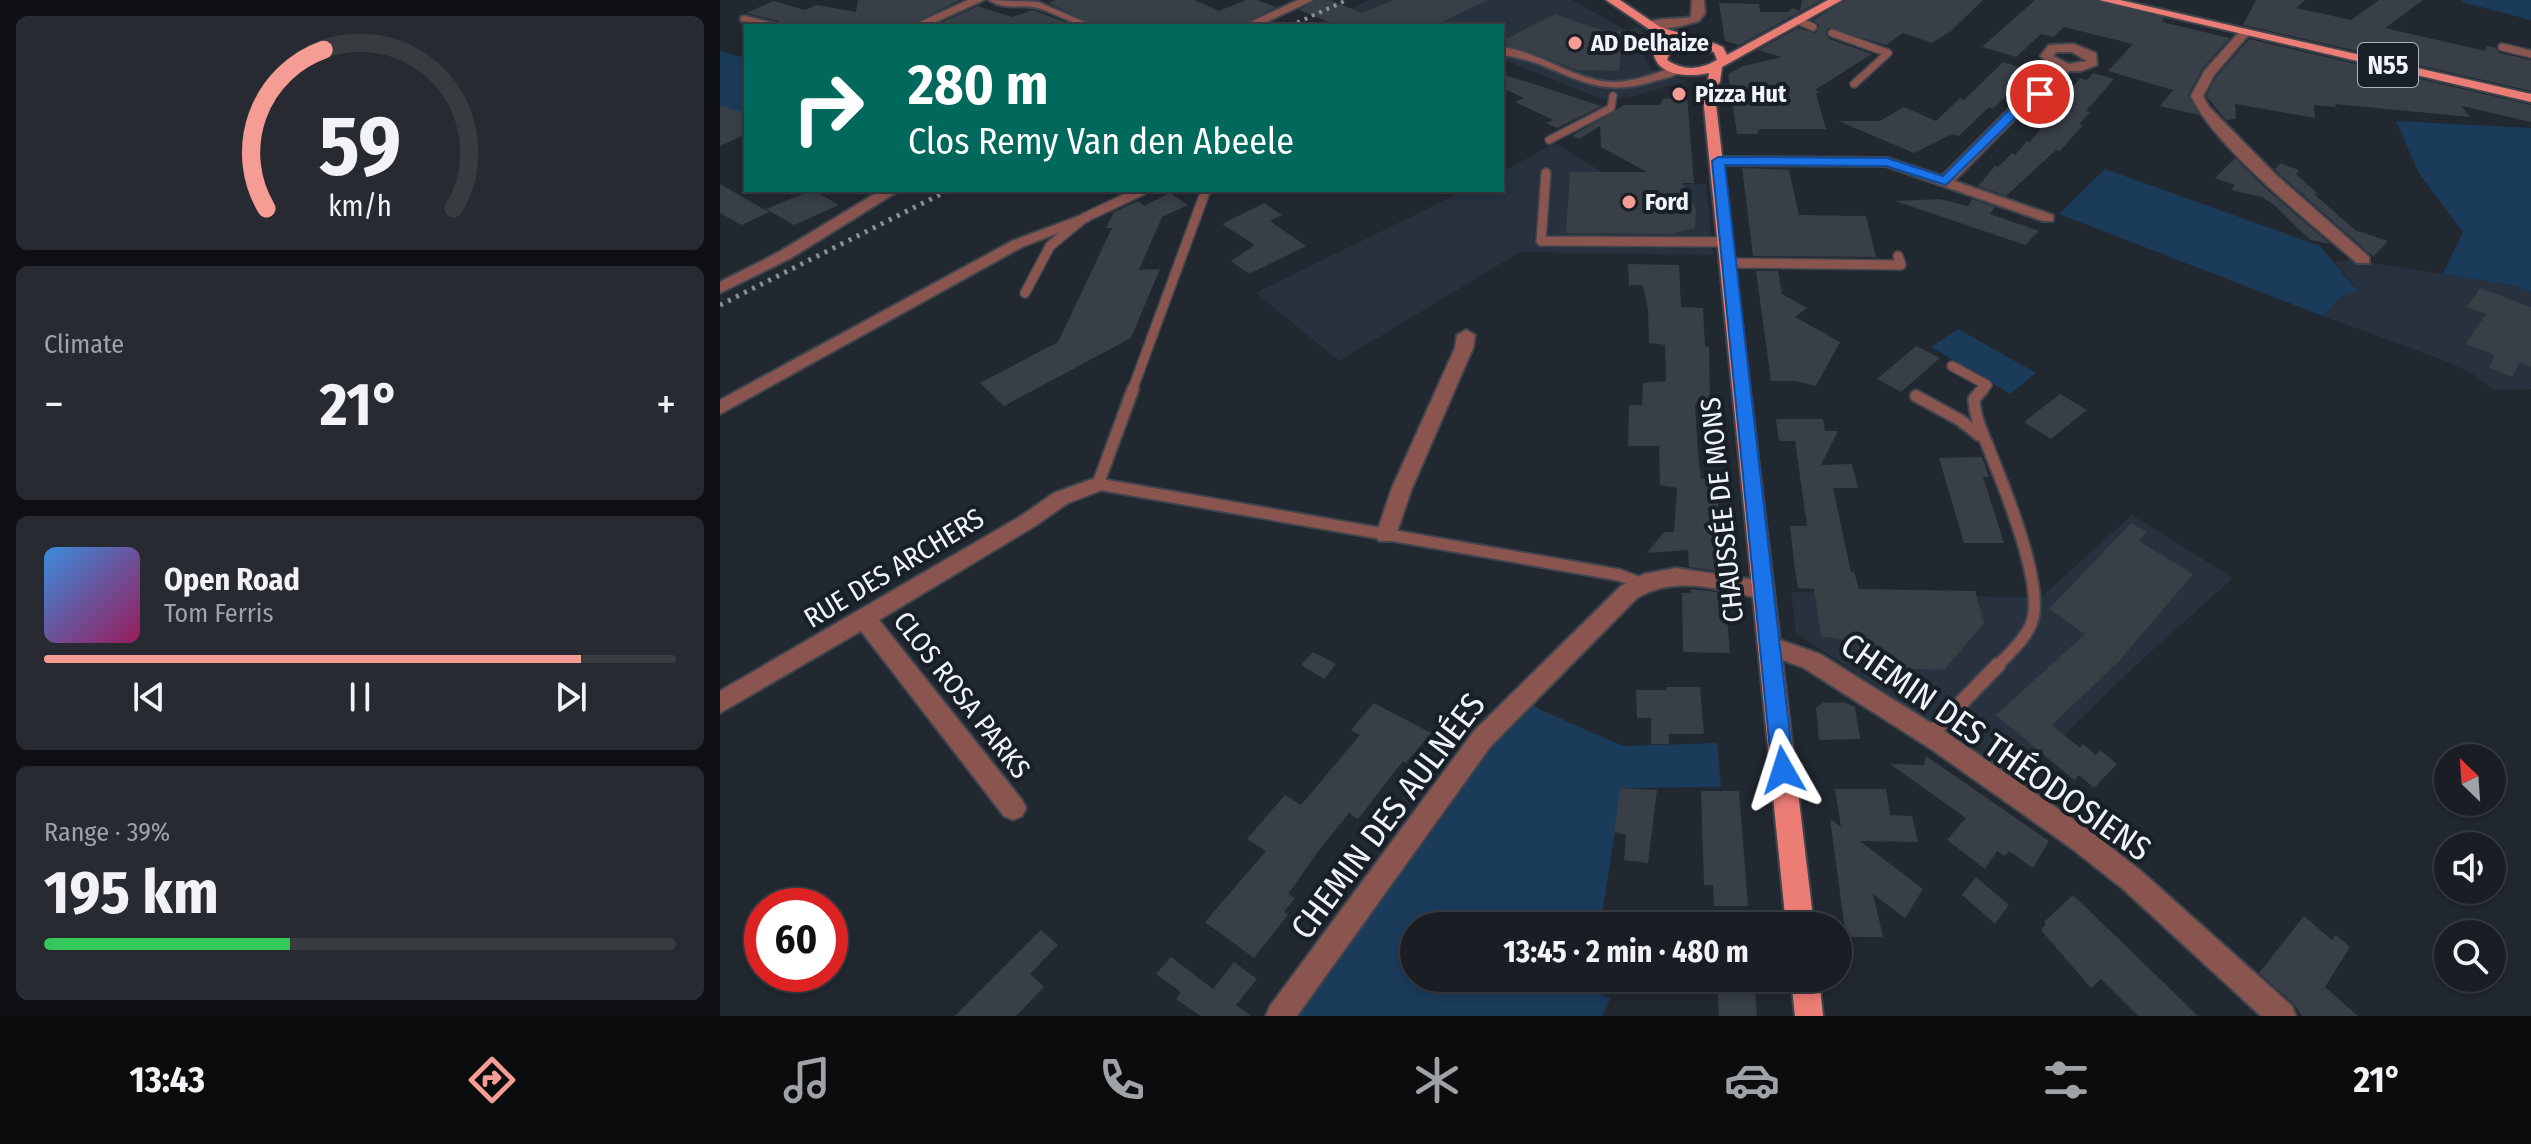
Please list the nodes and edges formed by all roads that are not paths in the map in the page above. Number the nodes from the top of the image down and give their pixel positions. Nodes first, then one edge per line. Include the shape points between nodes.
1 (978, 0) edge
2 (995, 0) edge
3 (1307, 0) edge
4 (1612, 0) edge
5 (1836, 0) edge
6 (2105, 0) edge
7 (1035, 2) edge
8 (1699, 6) edge
9 (745, 19) dead end
10 (1799, 21) junction
11 (765, 24) edge
12 (922, 24) edge
13 (1084, 24) edge
14 (1253, 24) edge
15 (1653, 27) junction
16 (1813, 27) dead end
17 (2245, 32) junction
18 (1832, 33) dead end
19 (1694, 43) junction
20 (1668, 47) junction
21 (1714, 47) junction
22 (2502, 47) dead end
23 (1751, 48) junction
24 (1504, 51) edge
25 (2531, 54) edge
26 (1504, 60) edge
27 (1661, 61) junction
28 (1719, 64) junction
29 (2066, 67) dead end
30 (1683, 71) junction
31 (1641, 79) junction
32 (1854, 84) dead end
33 (1624, 85) junction
34 (1708, 87) junction
35 (1613, 96) junction
36 (2531, 98) edge
37 (1549, 140) dead end
38 (1718, 161) junction
39 (1546, 173) dead end
40 (1946, 181) junction
41 (889, 192) edge
42 (1139, 192) edge
43 (1205, 192) edge
44 (1084, 218) junction
45 (2048, 218) dead end
46 (1725, 242) junction
47 (1898, 256) dead end
48 (2363, 260) dead end
49 (1728, 263) junction
50 (720, 288) edge
51 (1025, 293) dead end
52 (1466, 335) dead end
53 (1952, 366) dead end
54 (1916, 396) dead end
55 (720, 408) edge
56 (1979, 435) junction
57 (1098, 484) junction
58 (1386, 535) junction
59 (1640, 583) junction
60 (1763, 590) junction
61 (864, 618) junction
62 (1769, 645) junction
63 (720, 703) edge
64 (1930, 735) junction
65 (1013, 808) dead end
66 (1798, 912) edge
67 (1806, 992) edge
68 (1280, 1016) edge
69 (1809, 1016) edge
70 (2282, 1016) edge

1 - 12 street
2 - 7 street via 1012,5
3 - 14 street
4 - 15 main road
5 - 10 main road
6 - 17 main road, N55
7 - 13 street
8 - 15 street via 1695,19
9 - 11 street
10 - 16 lane
10 - 23 main road
15 - 19 main road
15 - 20 main road
17 - 36 main road, N55
17 - 48 street via 2204,79 2198,90 2200,106
18 - 32 lane via 1888,53
19 - 20 main road
19 - 21 main road
20 - 27 main road
21 - 23 main road
21 - 28 main road via 1722,54
22 - 25 lane
23 - 28 main road
24 - 33 street via 1605,86
26 - 35 street via 1600,96
27 - 30 main road
27 - 31 street
28 - 30 main road
28 - 34 main road, CHAUSSÉE DE MONS
29 - 40 street
30 - 31 street
30 - 34 main road
31 - 33 street
33 - 35 street
34 - 38 main road, CHAUSSÉE DE MONS
35 - 37 lane via 1611,108
38 - 40 street via 1887,162
38 - 46 main road, CHAUSSÉE DE MONS
39 - 46 lane via 1541,241
40 - 45 street
41 - 50 street
42 - 44 lane
43 - 57 lane
44 - 51 lane via 1050,246
44 - 55 street via 1017,244
46 - 49 main road, CHAUSSÉE DE MONS
47 - 49 lane via 1901,265
49 - 60 main road, CHAUSSÉE DE MONS
52 - 58 street
53 - 56 lane via 1987,385 1974,399
54 - 56 lane
56 - 64 lane via 1995,467 2036,605 2027,632
57 - 58 lane
57 - 61 street, RUE DES ARCHERS via 1061,498
58 - 59 lane
59 - 60 street via 1667,574
59 - 68 street, CHEMIN DES AULNÉES via 1482,739
60 - 62 main road, CHAUSSÉE DE MONS
61 - 63 street, RUE DES ARCHERS
61 - 65 street, CLOS ROSA PARKS
62 - 64 street, CHEMIN DES THÉODOSIENS via 1812,661
62 - 66 main road, CHAUSSÉE DE MONS
64 - 70 street, CHEMIN DES THÉODOSIENS via 2132,880
67 - 69 main road

